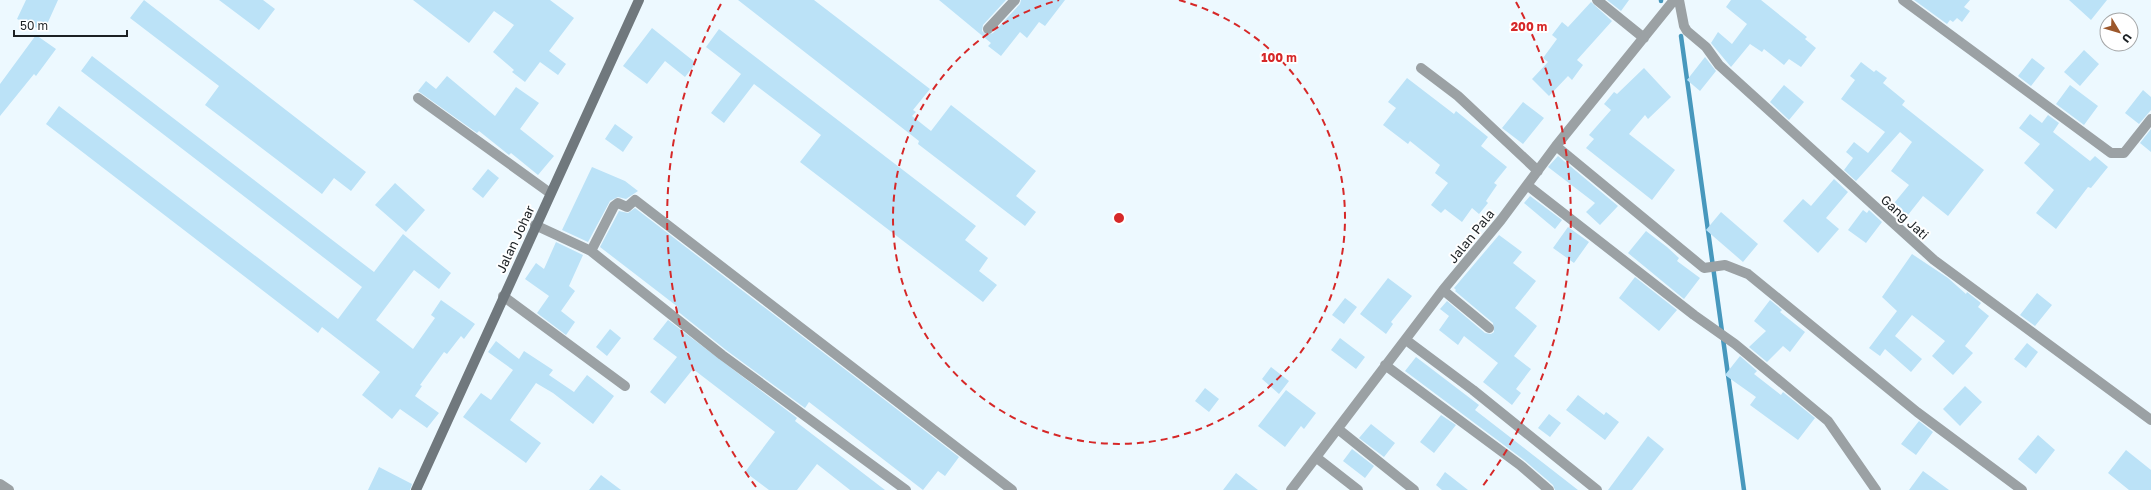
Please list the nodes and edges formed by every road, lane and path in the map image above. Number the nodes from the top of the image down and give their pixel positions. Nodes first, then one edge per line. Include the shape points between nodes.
1 (639, 0) edge
2 (1015, 0) edge
3 (1598, 0) edge
4 (1674, 0) edge
5 (1679, 0) edge
6 (1904, 0) edge
7 (988, 29) dead end
8 (1644, 38) junction
9 (1421, 68) dead end
10 (418, 98) dead end
11 (2151, 119) edge
12 (1556, 146) junction
13 (1538, 171) junction
14 (1527, 184) junction
15 (550, 193) junction
16 (535, 225) junction
17 (591, 251) junction
18 (1443, 290) junction
19 (503, 296) junction
20 (1489, 328) dead end
21 (1406, 340) junction
22 (1385, 366) junction
23 (625, 386) dead end
24 (2151, 420) edge
25 (1338, 429) junction
26 (1317, 458) junction
27 (0, 484) edge
28 (9, 490) edge
29 (416, 490) edge
30 (906, 490) edge
31 (1012, 490) edge
32 (1291, 490) edge
33 (1358, 490) edge
34 (1414, 490) edge
35 (1549, 490) edge
36 (1597, 490) edge
37 (1876, 490) edge
38 (2022, 490) edge

1 - 15 street, Jalan Johar
2 - 7 street
3 - 8 street
4 - 8 street, Jalan Pala
5 - 24 street, Gang Jati via 1684,26 1720,65 1924,252
6 - 11 street via 2110,153 2124,153
8 - 12 street, Jalan Pala
9 - 13 street via 1458,96
10 - 15 street
12 - 13 street, Jalan Pala
12 - 38 street via 1704,268 1725,265 1748,274 1917,412
13 - 14 street, Jalan Pala
14 - 18 street, Jalan Pala
14 - 37 street via 1694,316 1735,344 1828,421
15 - 16 street, Jalan Johar
16 - 17 street
16 - 19 street, Jalan Johar
17 - 30 street via 862,462
17 - 31 street via 614,206 618,203 627,207 635,200
18 - 20 street
18 - 21 street, Jalan Pala
19 - 23 street
19 - 29 street, Jalan Johar
21 - 22 street, Jalan Pala
21 - 36 street via 1473,390
22 - 25 street, Jalan Pala
22 - 35 street via 1520,465
25 - 26 street, Jalan Pala
25 - 34 street
26 - 32 street, Jalan Pala
26 - 33 street
27 - 28 street

